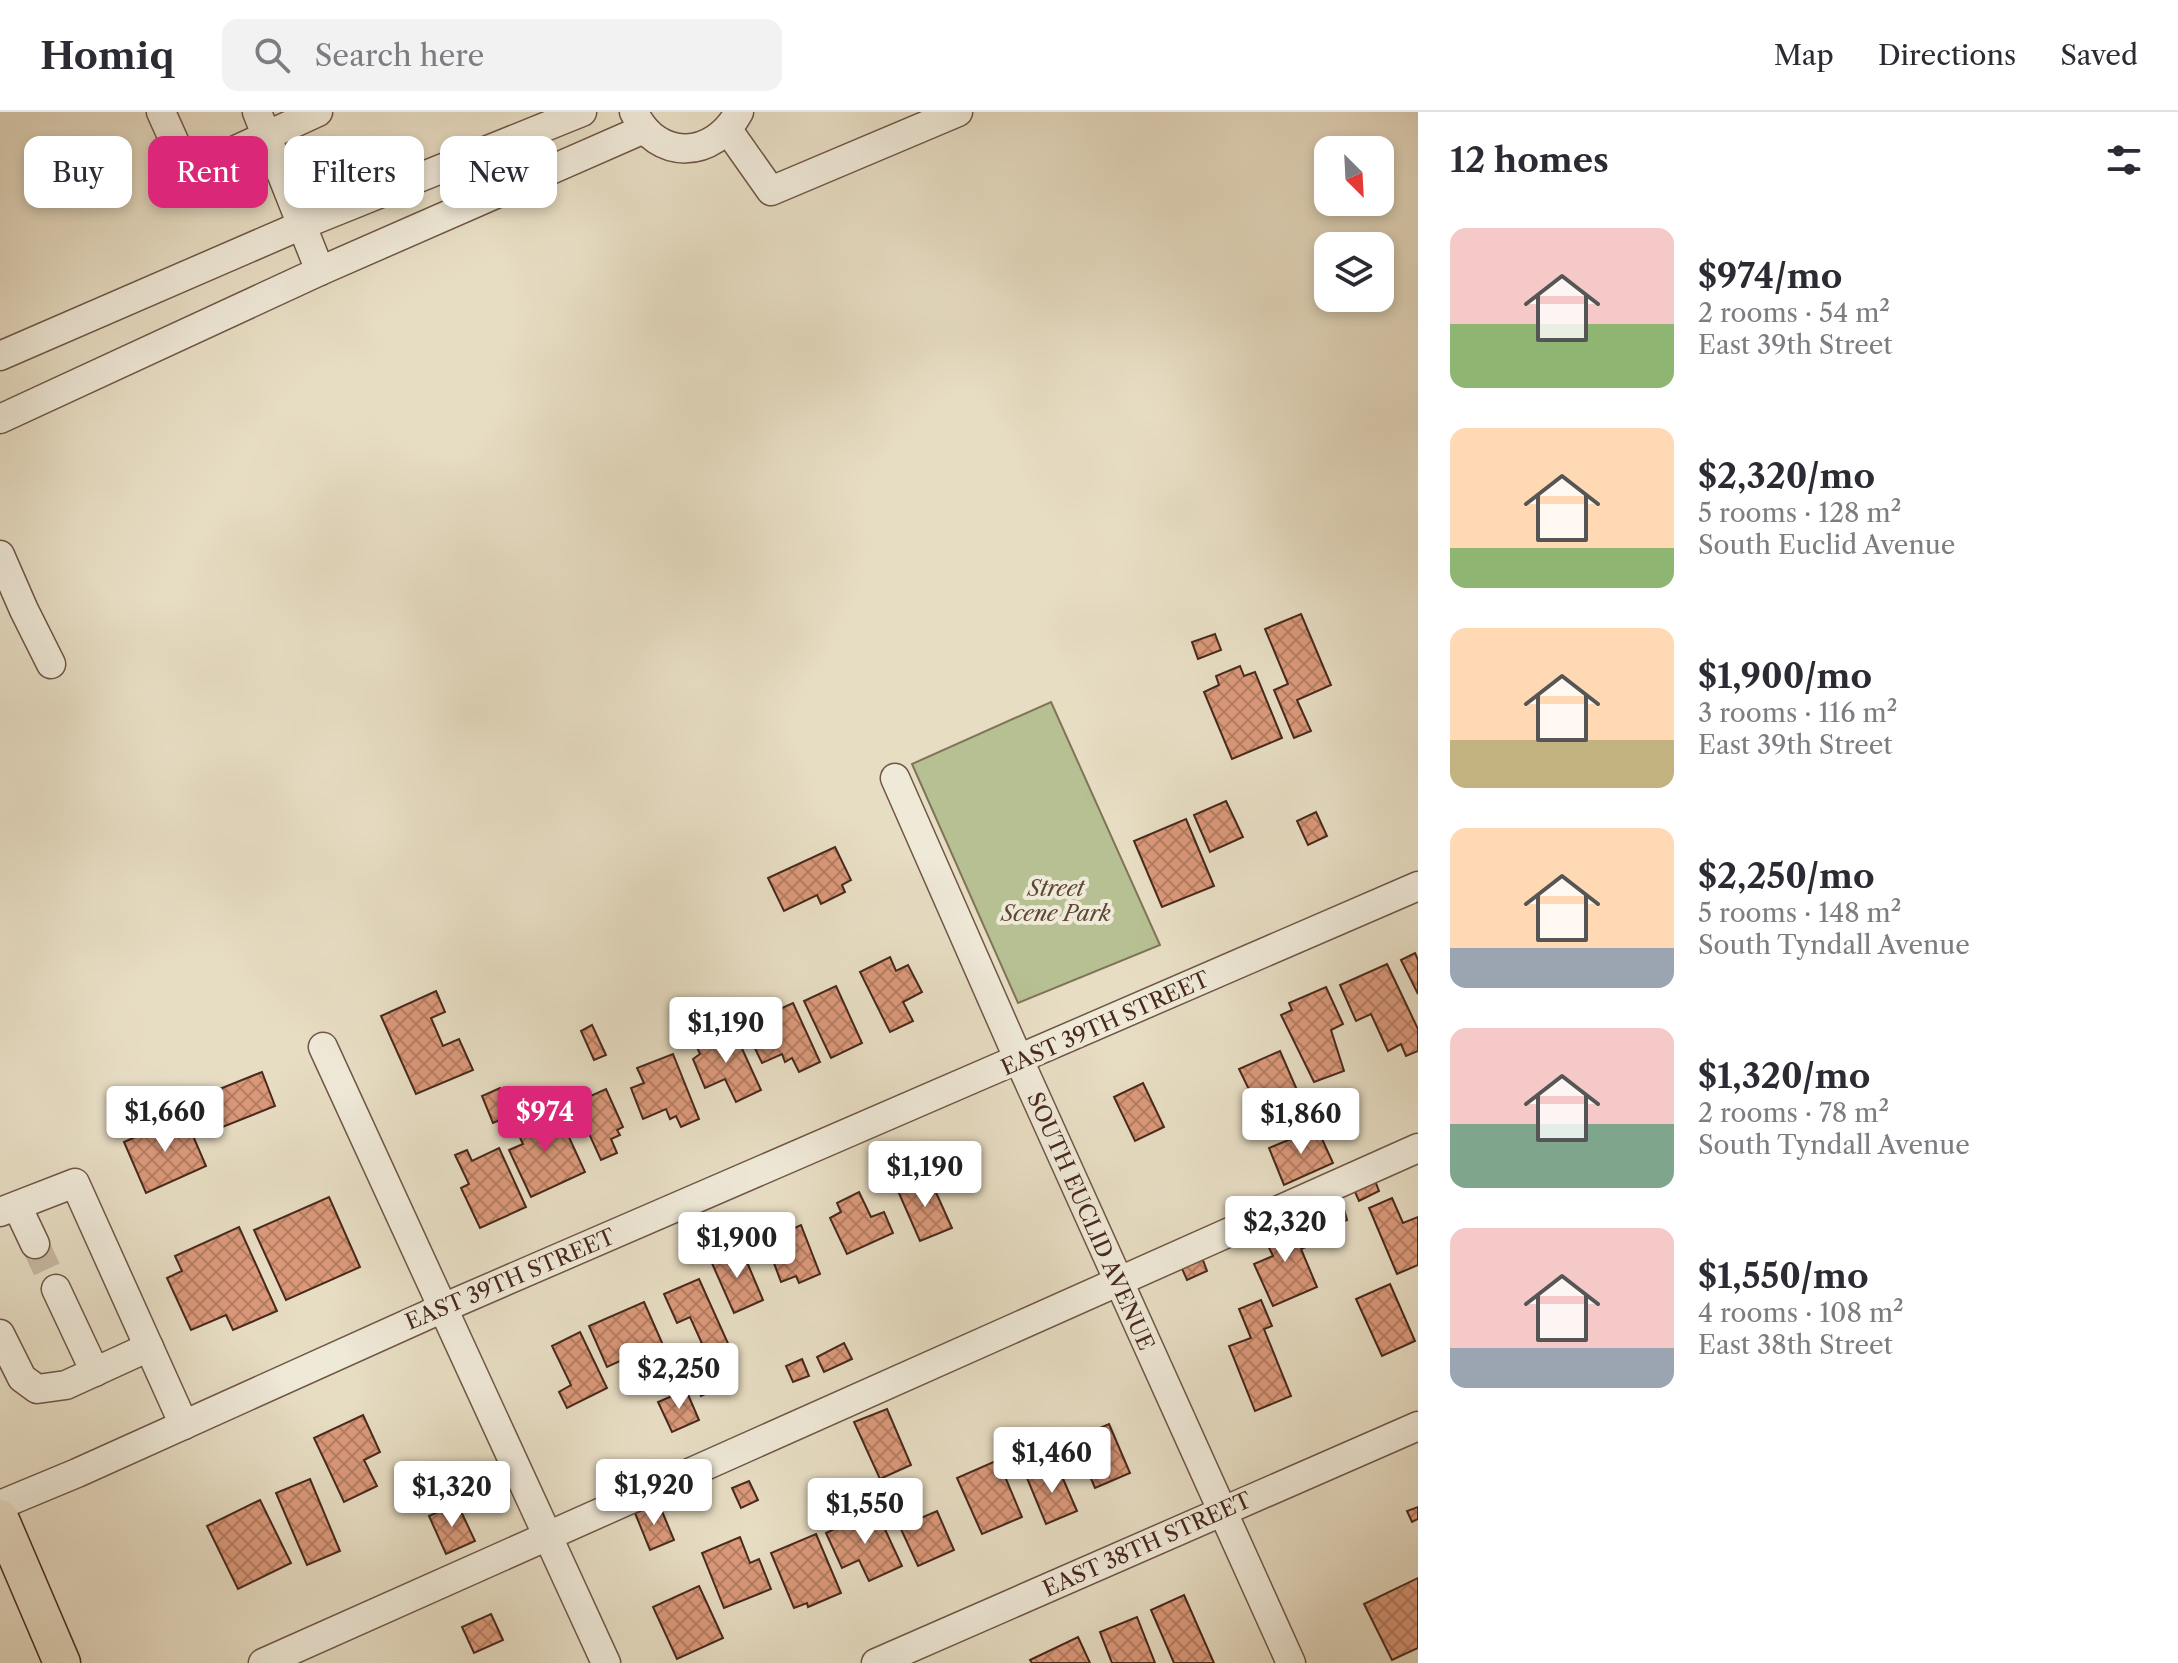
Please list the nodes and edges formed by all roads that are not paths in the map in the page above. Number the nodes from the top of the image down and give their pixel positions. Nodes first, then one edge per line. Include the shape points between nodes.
1 (161, 112) edge
2 (318, 112) edge
3 (582, 112) edge
4 (958, 112) edge
5 (639, 121) edge
6 (734, 121) edge
7 (262, 124) edge
8 (302, 225) junction
9 (320, 271) junction
10 (0, 356) edge
11 (0, 419) edge
12 (0, 555) edge
13 (51, 664) dead end
14 (895, 778) dead end
15 (1418, 886) edge
16 (323, 1047) dead end
17 (1019, 1060) junction
18 (1418, 1148) edge
19 (8, 1209) edge
20 (35, 1244) tunnel mouth
21 (1119, 1281) junction
22 (56, 1289) tunnel mouth
23 (443, 1308) junction
24 (0, 1334) edge
25 (149, 1347) junction
26 (95, 1372) junction
27 (184, 1425) junction
28 (1418, 1426) edge
29 (0, 1505) edge
30 (1223, 1511) junction
31 (0, 1518) edge
32 (547, 1535) junction
33 (62, 1663) edge
34 (263, 1663) edge
35 (606, 1663) edge
36 (876, 1663) edge
37 (1291, 1663) edge

1 - 7 street via 188,172
2 - 7 street
3 - 8 street
4 - 6 street via 771,191
5 - 6 street via 656,139 686,148 716,140
5 - 9 street
7 - 8 street
8 - 9 street
8 - 10 street
9 - 11 street
12 - 13 street
14 - 17 street, SOUTH EUCLID AVENUE
15 - 17 street, EAST 39TH STREET
16 - 23 street
17 - 21 street, SOUTH EUCLID AVENUE
17 - 23 street, EAST 39TH STREET
18 - 21 street
19 - 20 street
19 - 25 street via 75,1183
21 - 30 street, SOUTH EUCLID AVENUE
21 - 32 street
22 - 26 street
23 - 27 street, EAST 39TH STREET
23 - 32 street
24 - 26 street via 22,1378 37,1389 66,1385
25 - 26 street
25 - 27 street
27 - 29 street, EAST 39TH STREET
28 - 30 street, EAST 38TH STREET
30 - 36 street, EAST 38TH STREET
30 - 37 street, SOUTH EUCLID AVENUE
31 - 33 main road
32 - 34 street
32 - 35 street

